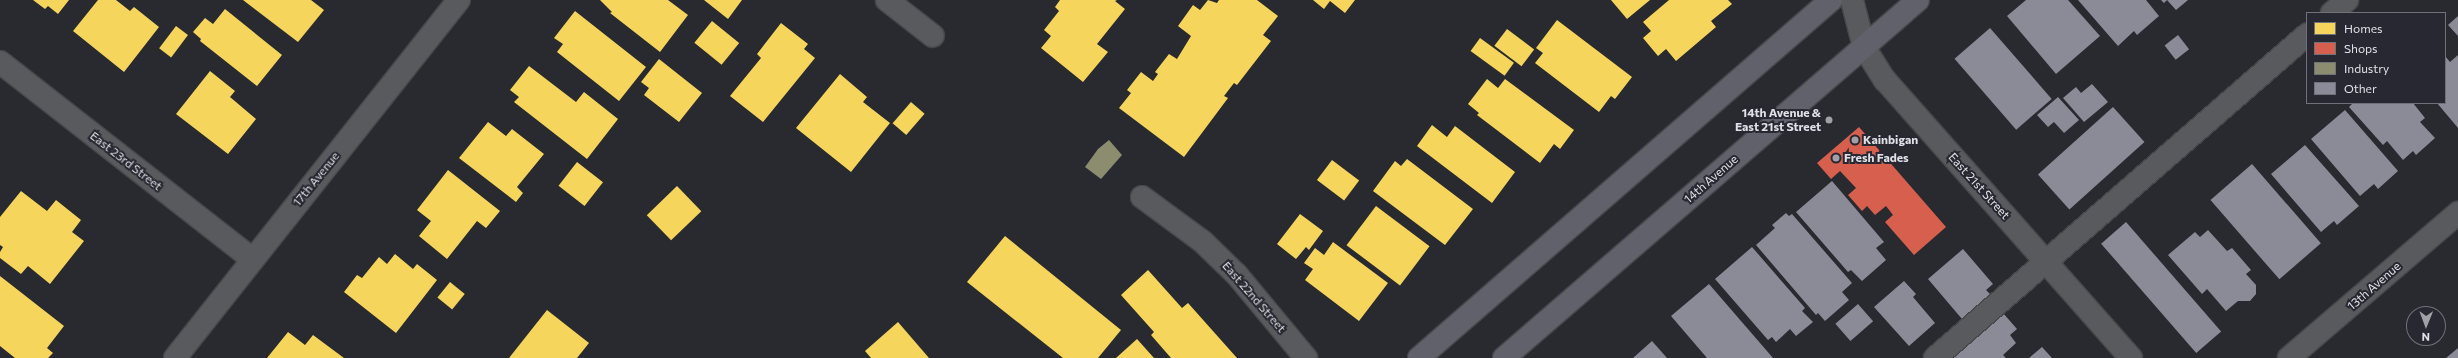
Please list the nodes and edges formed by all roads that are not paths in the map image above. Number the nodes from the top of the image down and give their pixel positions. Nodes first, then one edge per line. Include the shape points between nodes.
1 (458, 0) edge
2 (887, 0) edge
3 (1831, 0) edge
4 (1852, 0) edge
5 (1918, 0) edge
6 (2347, 0) edge
7 (2333, 12) edge
8 (933, 36) dead end
9 (2306, 36) edge
10 (1864, 47) junction
11 (0, 62) edge
12 (1142, 197) dead end
13 (2458, 213) edge
14 (252, 259) junction
15 (2047, 262) junction
16 (175, 358) edge
17 (1306, 358) edge
18 (1419, 358) edge
19 (1504, 358) edge
20 (1935, 358) edge
21 (2131, 358) edge
22 (2289, 358) edge

1 - 14 street, 17th Avenue
2 - 8 street
3 - 18 main road
4 - 10 street, East 21st Street
5 - 10 main road, 14th Avenue
6 - 7 street
9 - 15 street
10 - 15 street, East 21st Street via 1885,80
10 - 19 main road, 14th Avenue
11 - 14 street, East 23rd Street
12 - 17 street, East 22nd Street via 1202,241 1237,275
13 - 22 street, 13th Avenue
14 - 16 street, 17th Avenue
15 - 20 street
15 - 21 street, East 21st Street

